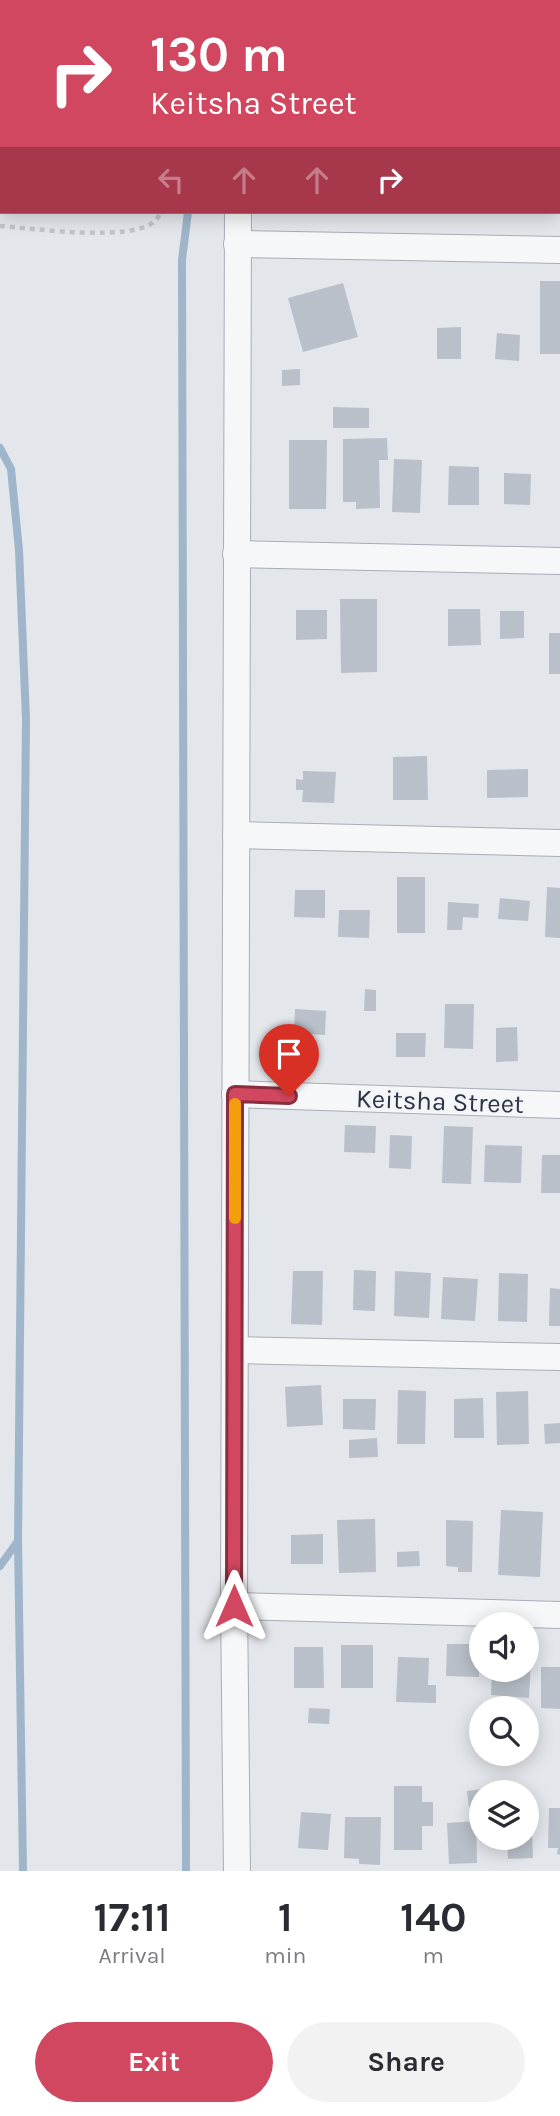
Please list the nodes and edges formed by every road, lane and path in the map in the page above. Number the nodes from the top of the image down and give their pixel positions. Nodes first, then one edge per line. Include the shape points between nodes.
1 (160, 214) edge
2 (237, 214) edge
3 (0, 226) edge
4 (237, 244) junction
5 (560, 250) edge
6 (236, 554) junction
7 (560, 561) edge
8 (236, 835) junction
9 (560, 843) edge
10 (235, 1094) junction
11 (560, 1105) edge
12 (235, 1350) junction
13 (560, 1357) edge
14 (234, 1606) junction
15 (560, 1615) edge
16 (237, 1871) edge

1 - 3 path via 141,228 94,233
2 - 4 street
4 - 5 street
4 - 6 street
6 - 7 street
6 - 8 street
8 - 9 street
8 - 10 street
10 - 11 street, Keitsha Street
10 - 12 street
12 - 13 street
12 - 14 street
14 - 15 street
14 - 16 street

